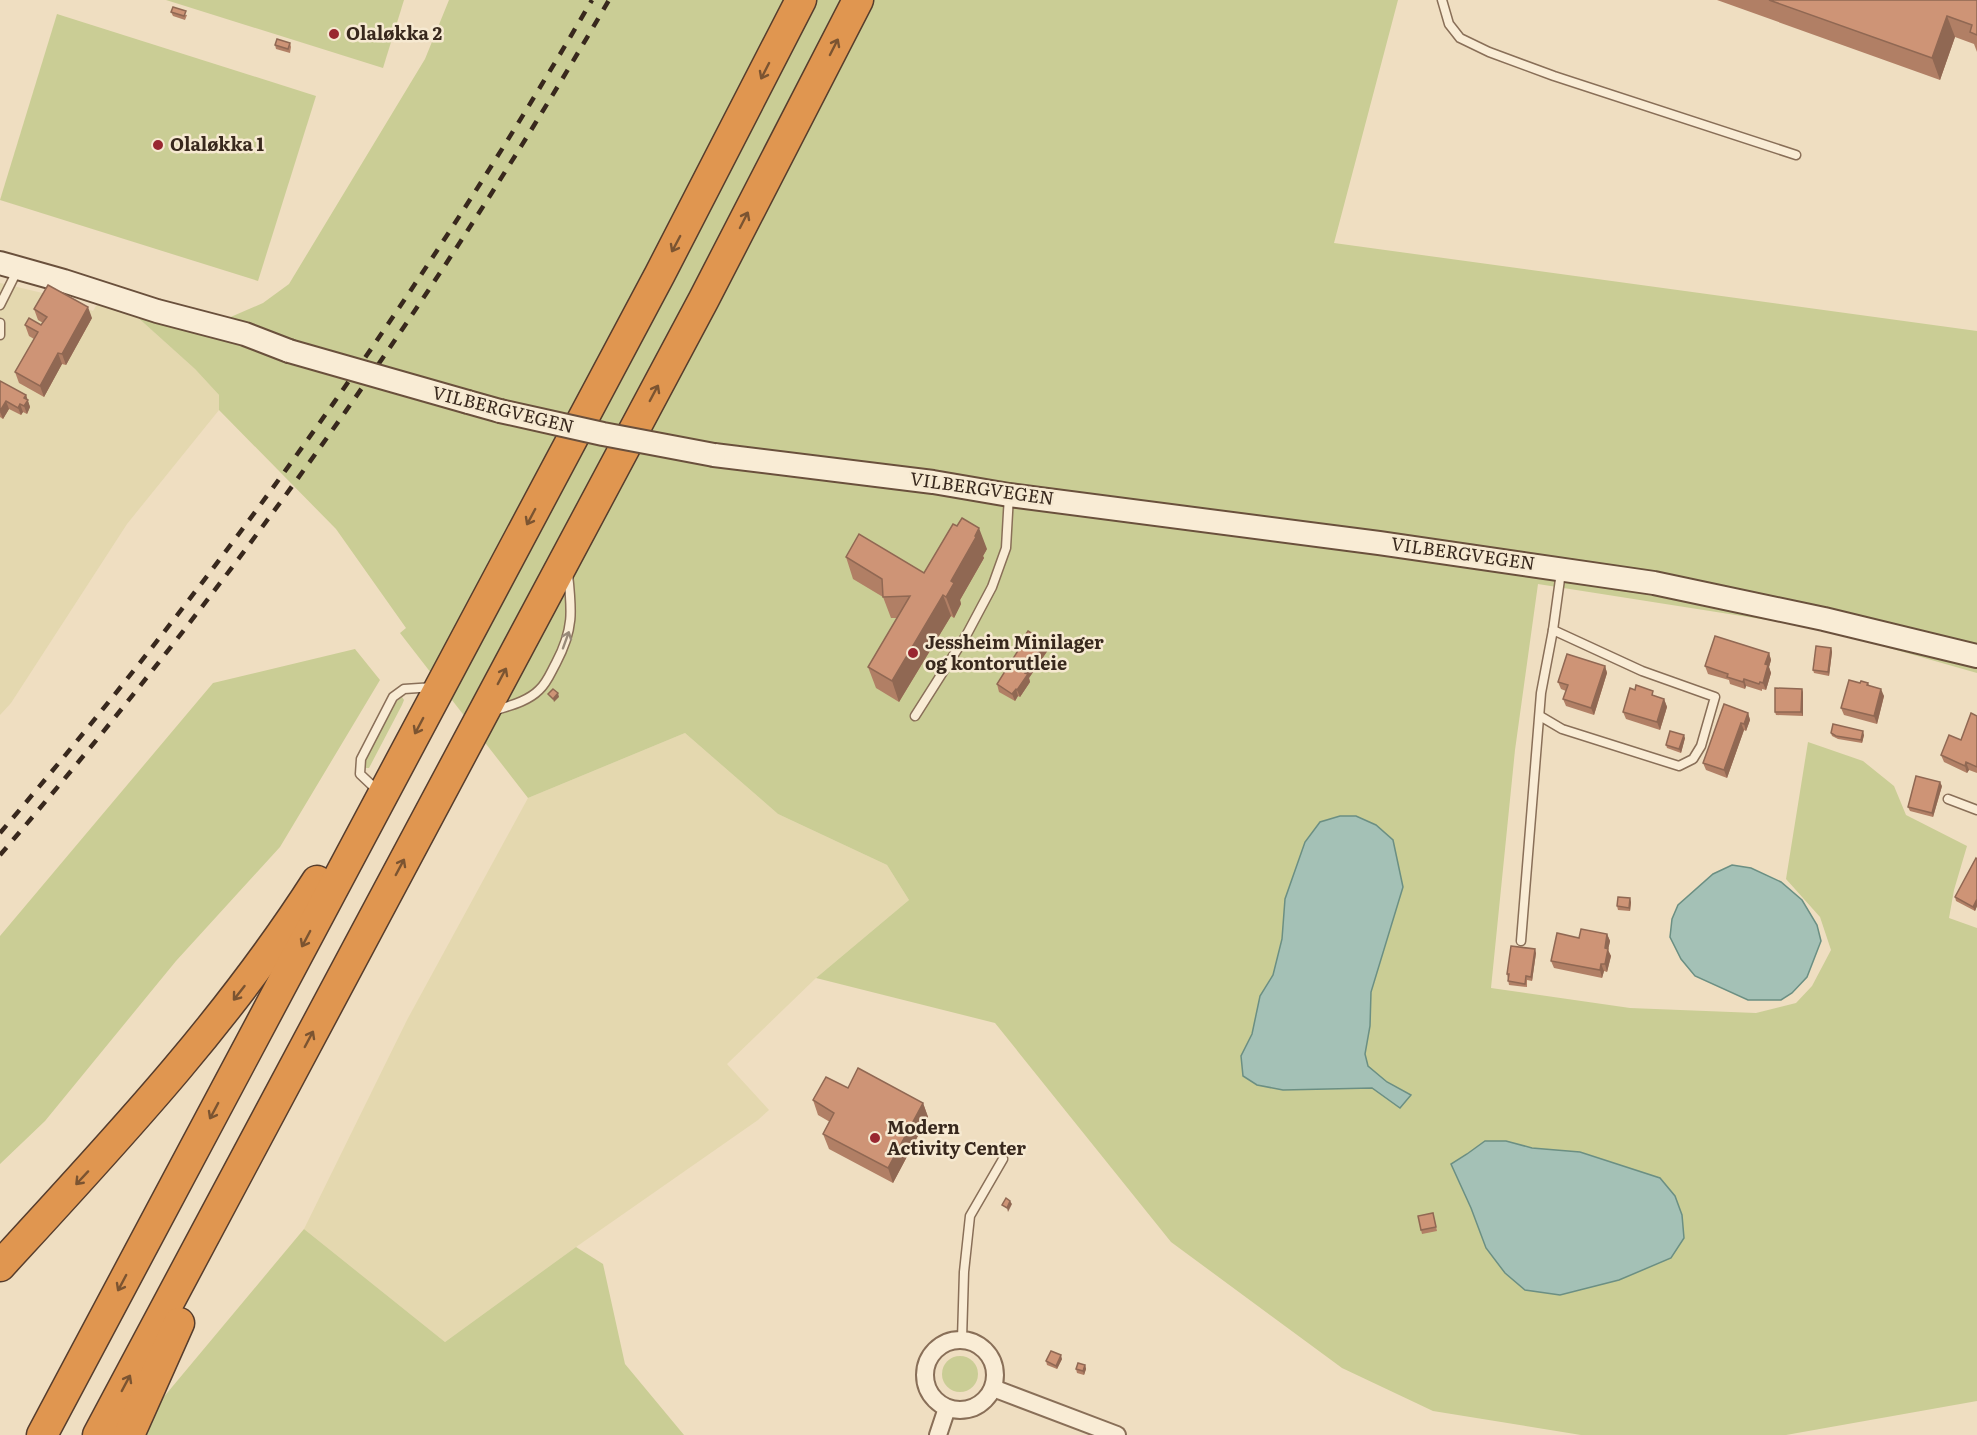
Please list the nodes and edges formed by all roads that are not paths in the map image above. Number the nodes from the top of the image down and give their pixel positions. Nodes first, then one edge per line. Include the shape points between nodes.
1 (801, 0) edge
2 (858, 0) edge
3 (1442, 0) edge
4 (1796, 155) dead end
5 (9, 266) edge
6 (0, 305) edge
7 (0, 312) edge
8 (0, 323) edge
9 (0, 335) edge
10 (1009, 495) junction
11 (566, 555) junction
12 (1562, 568) junction
13 (1553, 630) junction
14 (1977, 657) edge
15 (481, 715) junction
16 (915, 716) dead end
17 (1540, 716) junction
18 (383, 795) junction
19 (1948, 799) dead end
20 (1977, 810) edge
21 (1521, 941) dead end
22 (281, 1091) junction
23 (1003, 1160) dead end
24 (0, 1266) edge
25 (962, 1339) junction
26 (993, 1388) junction
27 (947, 1408) junction
28 (42, 1435) edge
29 (98, 1435) edge
30 (129, 1435) edge
31 (938, 1435) edge
32 (1117, 1435) edge

1 -> 18 highway
11 -> 2 highway
3 - 4 lane via 1449,24 1460,38 1481,49
5 - 6 lane
5 - 10 main road, VILBERGVEGEN, bridge via 500,411 714,454
6 - 7 lane
8 - 9 lane
10 - 12 main road, VILBERGVEGEN
10 - 16 lane via 1006,548 992,587
15 -> 11 highway
15 -> 11 lane via 524,700 539,691 548,679 569,635 572,606
12 - 13 lane
12 - 14 main road, VILBERGVEGEN via 1835,621
13 - 17 lane
13 - 17 lane via 1642,671 1714,697 1701,746 1693,759 1679,766 1562,729
22 -> 15 highway
17 - 21 lane
18 -> 24 highway via 356,812 270,951 180,1067
18 -> 28 highway
19 - 20 lane
29 -> 22 highway
22 - 30 highway via 278,1135 184,1312
23 - 25 lane via 969,1216
25 - 26 street via 983,1347 990,1356 996,1377
25 - 27 street via 941,1345 927,1361 924,1372 930,1394
26 - 27 street via 979,1405 969,1409
26 - 32 street
27 - 31 street

